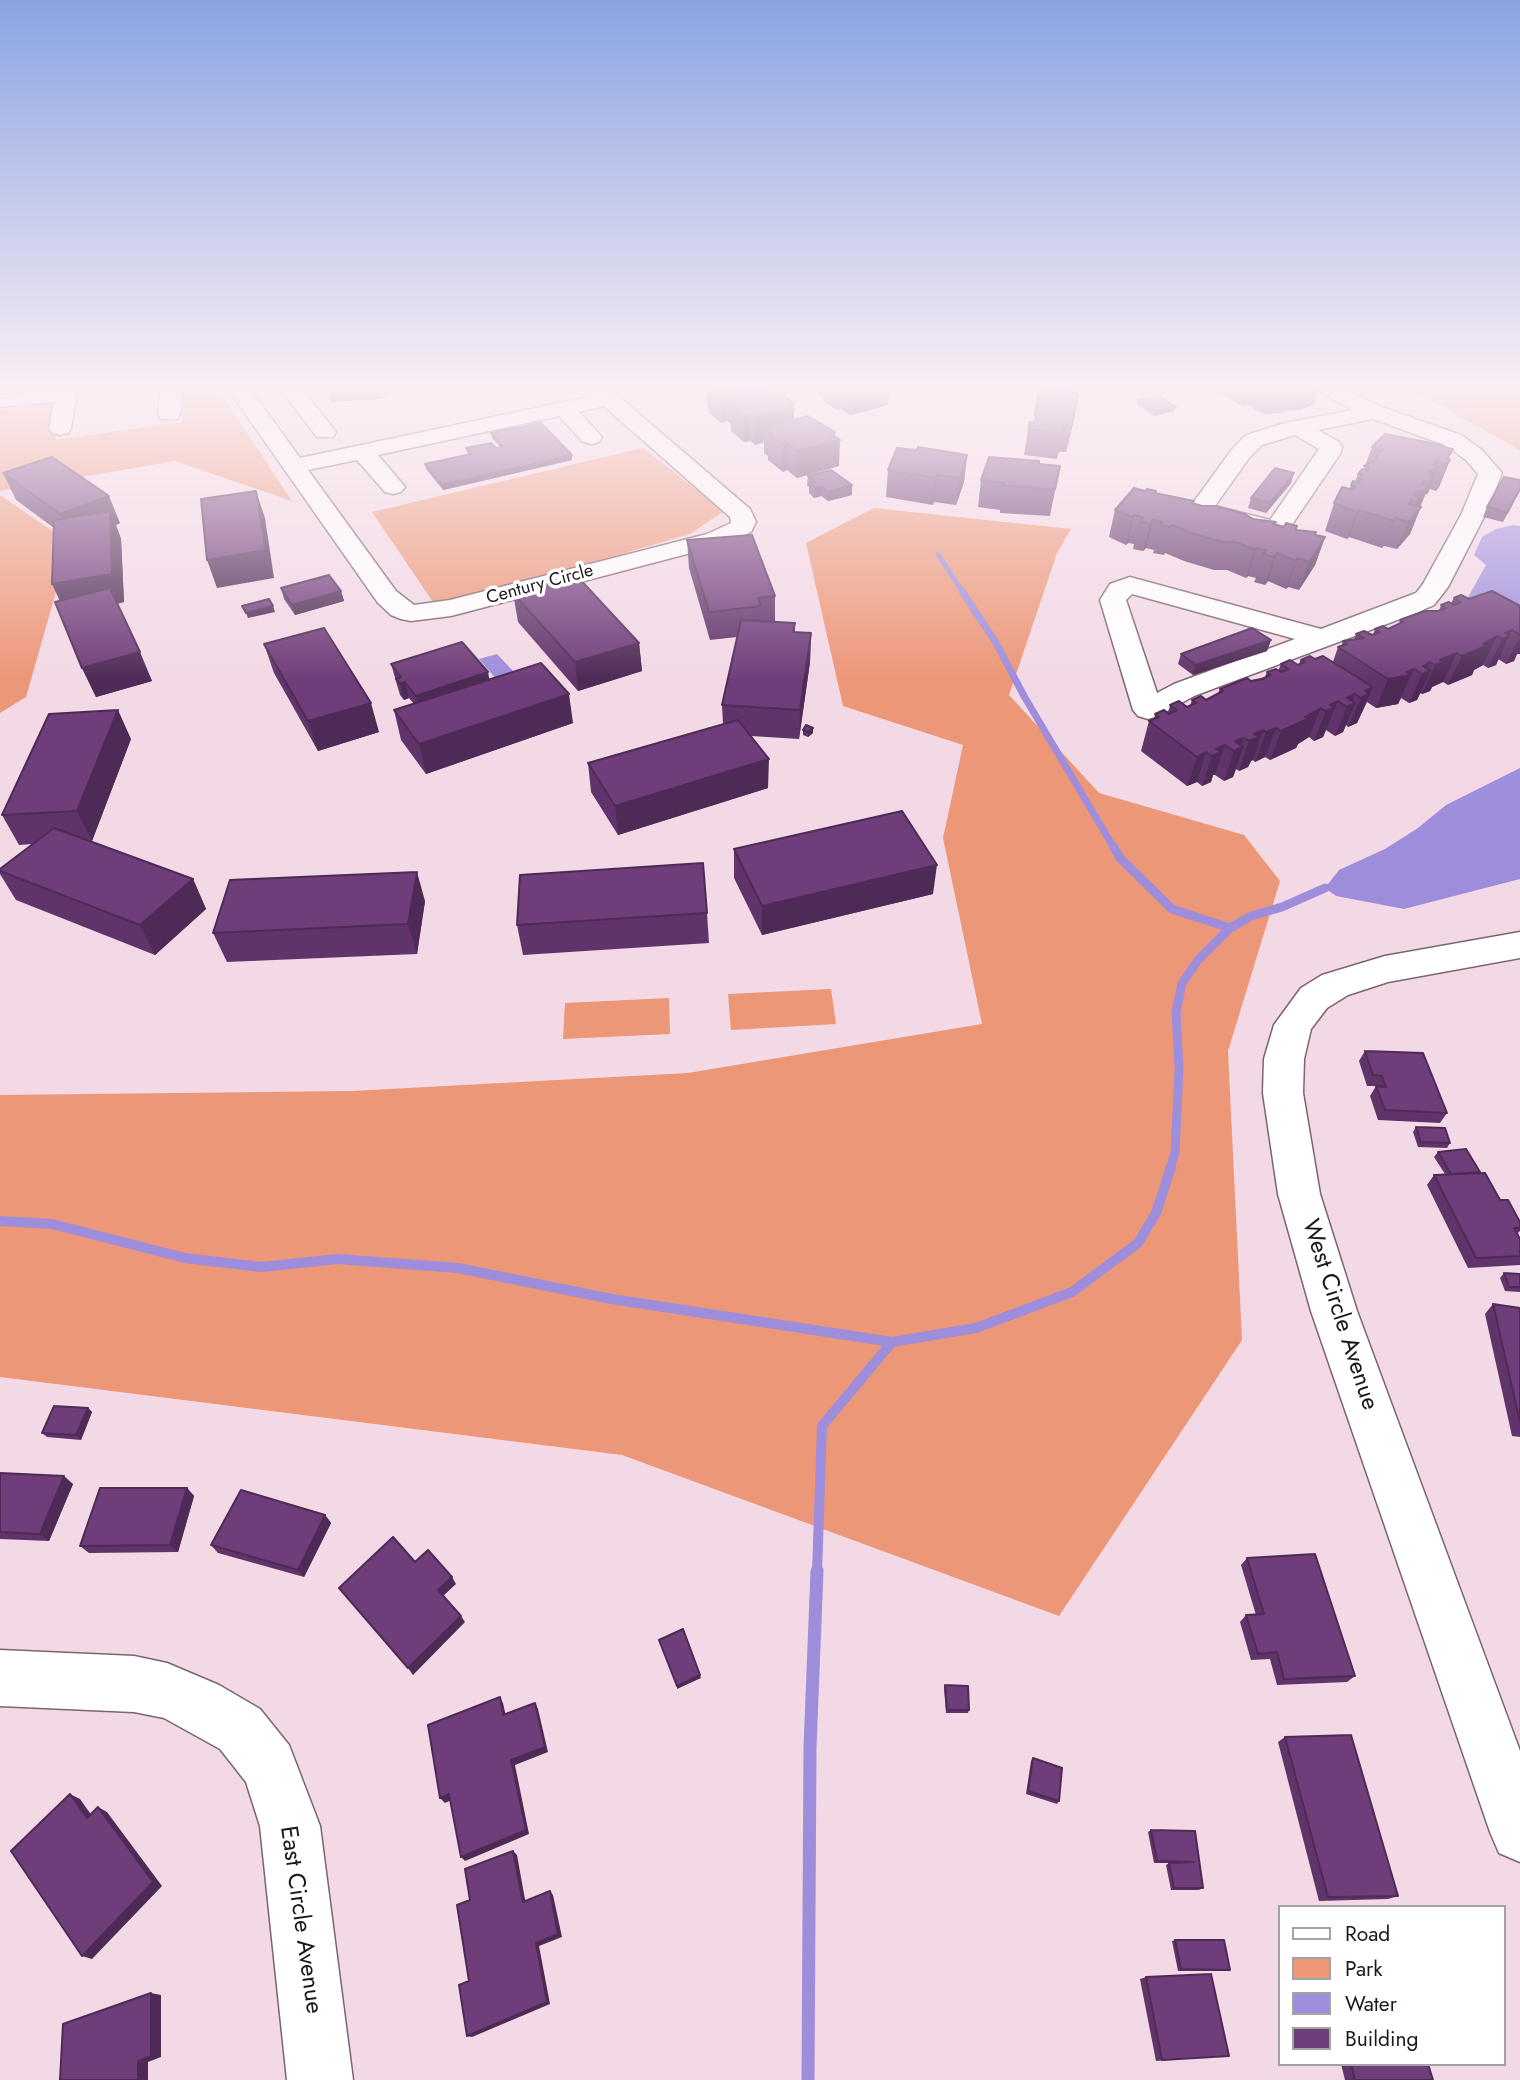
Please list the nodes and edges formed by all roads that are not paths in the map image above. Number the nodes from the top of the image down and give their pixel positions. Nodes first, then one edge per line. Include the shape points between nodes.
1 (309, 486) edge
2 (709, 486) edge
3 (1217, 486) edge
4 (1307, 486) edge
5 (1484, 486) edge
6 (1322, 638) junction
7 (1520, 944) edge
8 (0, 1678) edge
9 (1520, 1832) edge
10 (320, 2080) edge

1 - 2 street, Century Circle via 387,597 411,613 428,613 716,539 742,527 741,513
3 - 4 street via 1202,507 1209,514 1264,528 1278,527
5 - 6 street via 1425,599
6 - 6 street via 1184,690 1148,710 1113,600 1119,590 1130,585
7 - 9 street, West Circle Avenue via 1385,969 1335,985 1314,998 1293,1025 1284,1059 1283,1093 1299,1194 1334,1311
8 - 10 street, East Circle Avenue via 134,1684 167,1691 240,1728 269,1765 290,1826

